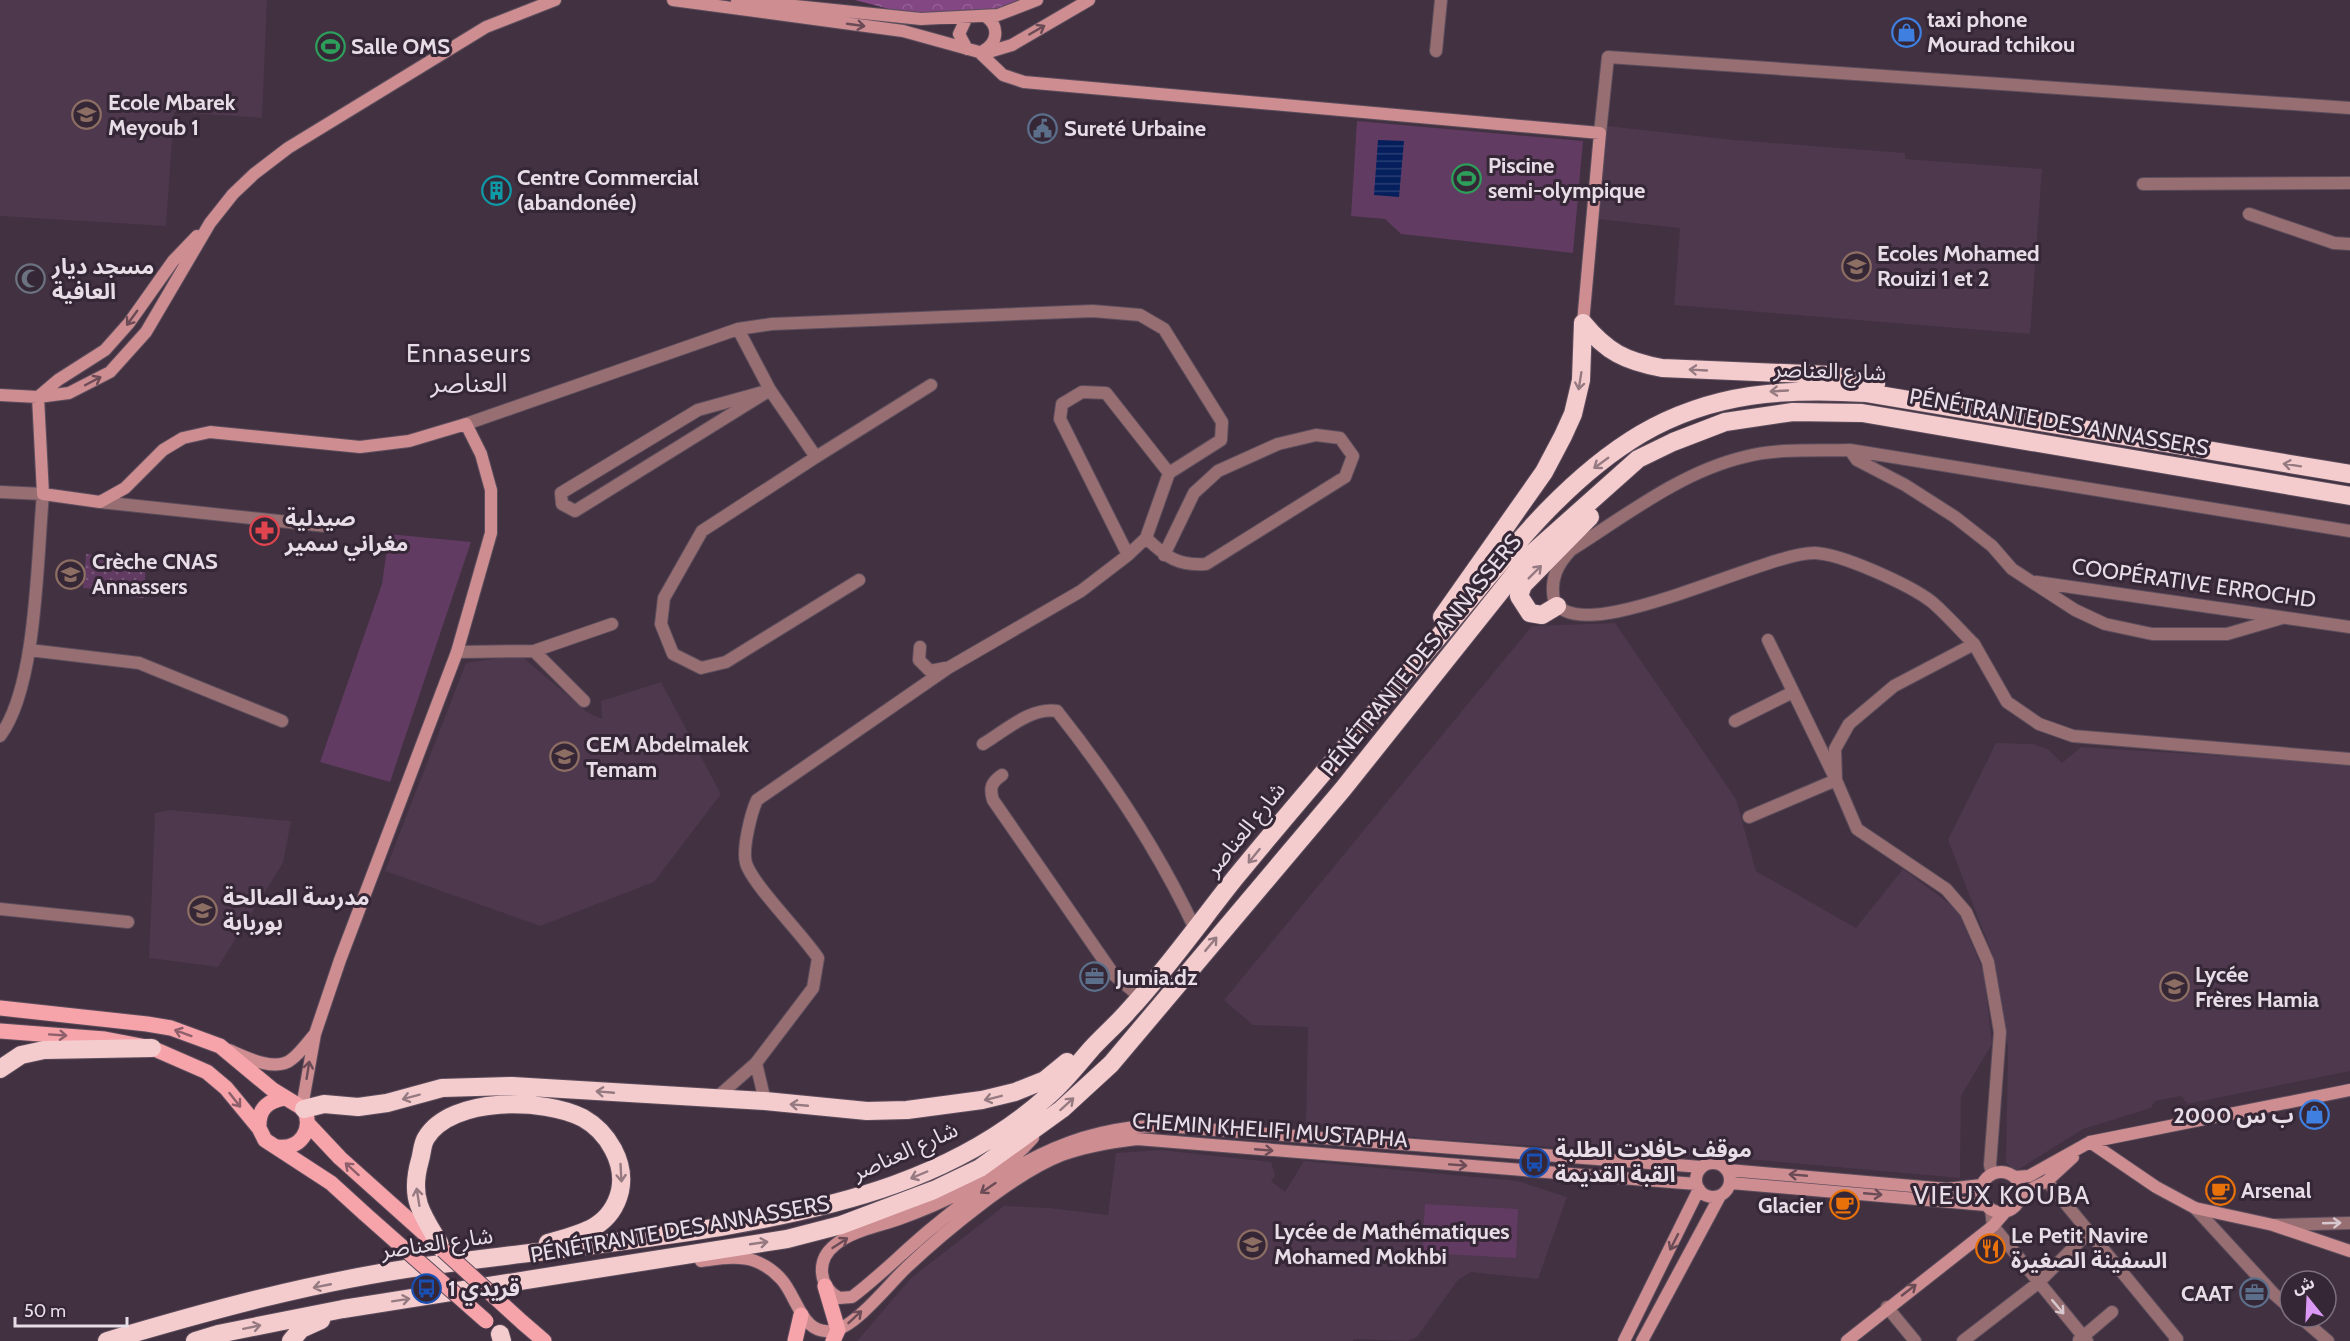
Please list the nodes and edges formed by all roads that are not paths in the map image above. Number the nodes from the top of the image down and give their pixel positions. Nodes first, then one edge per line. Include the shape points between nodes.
1 (555, 0) edge
2 (673, 0) edge
3 (737, 0) edge
4 (1037, 0) edge
5 (1089, 0) edge
6 (1441, 0) edge
7 (985, 16) junction
8 (966, 19) junction
9 (976, 51) junction
10 (1436, 51) dead end
11 (2350, 108) edge
12 (1600, 133) junction
13 (2350, 183) edge
14 (2143, 184) dead end
15 (2249, 214) dead end
16 (210, 223) junction
17 (2350, 244) edge
18 (1583, 323) junction
19 (738, 329) junction
20 (931, 385) dead end
21 (770, 390) junction
22 (0, 395) edge
23 (38, 398) junction
24 (466, 424) junction
25 (2066, 424) junction
26 (1850, 450) junction
27 (816, 457) junction
28 (1638, 459) junction
29 (1169, 473) junction
30 (2350, 474) edge
31 (0, 492) edge
32 (43, 494) junction
33 (2350, 496) edge
34 (100, 502) junction
35 (326, 526) dead end
36 (2350, 531) edge
37 (1146, 538) junction
38 (1128, 555) junction
39 (1164, 555) junction
40 (859, 580) dead end
41 (2032, 581) junction
42 (1557, 606) junction
43 (2282, 618) junction
44 (612, 624) dead end
45 (2350, 627) edge
46 (1768, 640) dead end
47 (1974, 644) junction
48 (920, 647) dead end
49 (28, 650) junction
50 (534, 651) junction
51 (457, 652) junction
52 (948, 668) junction
53 (1793, 692) junction
54 (584, 701) dead end
55 (1372, 716) junction
56 (282, 721) dead end
57 (1735, 721) dead end
58 (0, 736) edge
59 (984, 744) dead end
60 (2350, 759) edge
61 (1002, 775) dead end
62 (1836, 780) junction
63 (1749, 817) dead end
64 (0, 909) edge
65 (128, 922) dead end
66 (1194, 929) junction
67 (1140, 997) junction
68 (0, 1008) edge
69 (1113, 1026) junction
70 (0, 1031) edge
71 (315, 1034) junction
72 (220, 1046) junction
73 (153, 1048) junction
74 (756, 1064) junction
75 (0, 1069) edge
76 (2350, 1090) edge
77 (284, 1098) junction
78 (715, 1099) junction
79 (765, 1101) junction
80 (304, 1113) junction
81 (1043, 1123) junction
82 (259, 1128) junction
83 (2090, 1142) junction
84 (277, 1147) junction
85 (1586, 1160) junction
86 (1702, 1167) junction
87 (1585, 1174) junction
88 (1729, 1177) junction
89 (2014, 1177) junction
90 (1986, 1180) junction
91 (2047, 1181) junction
92 (1697, 1187) junction
93 (2021, 1194) junction
94 (1720, 1196) junction
95 (1989, 1207) junction
96 (2195, 1208) junction
97 (2006, 1211) junction
98 (2350, 1222) edge
99 (2273, 1225) junction
100 (1993, 1226) junction
101 (2089, 1232) junction
102 (443, 1250) junction
103 (2350, 1251) edge
104 (421, 1266) junction
105 (542, 1278) junction
106 (2038, 1283) junction
107 (825, 1286) junction
108 (2278, 1298) edge
109 (1887, 1307) junction
110 (343, 1309) junction
111 (2112, 1312) dead end
112 (801, 1315) junction
113 (486, 1321) joint
114 (2314, 1329) edge
115 (136, 1332) junction
116 (836, 1335) edge
117 (503, 1339) edge
118 (2082, 1339) edge
119 (2176, 1340) edge
120 (106, 1341) edge
121 (119, 1341) edge
122 (195, 1341) edge
123 (291, 1341) edge
124 (544, 1341) edge
125 (795, 1341) edge
126 (1623, 1341) edge
127 (1642, 1341) edge
128 (1847, 1341) edge
129 (1915, 1341) edge
130 (1963, 1341) edge
131 (2328, 1341) edge

1 - 16 main road via 486,27 288,148 233,194
2 -> 9 main road via 903,31
3 - 8 main road via 905,19
4 - 7 main road via 1012,11
9 -> 5 main road via 1012,45
6 - 10 street
7 - 8 main road
7 - 9 main road via 993,23 996,34 992,45
8 - 9 main road via 959,34
9 - 12 main road via 1003,75 1024,82
11 - 12 street via 1608,57
12 - 18 main road
13 - 14 street
15 - 17 street via 2334,243
16 -> 23 main road via 172,261 105,350 57,380
23 -> 16 main road via 69,393 110,372 146,332
25 -> 18 highway via 1830,375 1639,364 1611,351
18 -> 55 highway via 1581,380 1573,414 1544,472
19 - 21 street
19 - 24 street
19 - 29 street via 772,324 1093,310 1140,315 1164,329 1222,422 1221,440
20 - 27 street
21 - 21 street via 575,511 562,504 561,493 698,410
21 - 27 street
22 - 23 main road
23 - 32 main road
24 - 34 main road via 409,441 360,447 210,432 183,438 163,450 125,488
24 - 51 main road via 481,454 491,490 491,533
30 -> 25 highway, شارع العناصر
25 -> 55 highway, شارع العناصر via 1833,391 1763,392 1704,406 1642,434 1588,473 1520,540
26 - 36 street
26 - 41 street via 1857,460 1955,517 1992,546 2012,569
26 - 42 street via 1745,456 1699,472 1571,550 1554,574 1552,591
27 - 40 street via 702,531 664,598 661,624 673,654 700,668 726,662
28 - 33 highway, PÉNÉTRANTE DES ANNASSERS via 1725,422 1793,412 1862,413
42 -> 28 highway via 1542,615 1530,613 1519,596 1523,585 1626,480
81 -> 28 highway, PÉNÉTRANTE DES ANNASSERS via 1111,1064 1343,789 1528,557
29 - 37 street
29 - 38 street via 1106,393 1082,392 1062,404 1060,419
31 - 32 street
32 - 34 main road
32 - 49 street
34 - 35 street
37 - 38 street
37 - 39 street
38 - 52 street via 1082,591
39 - 39 street via 1187,565 1206,564 1220,557 1346,477 1353,456 1340,438 1316,435 1278,444 1218,471 1194,493
41 - 43 street, COOPÉRATIVE ERROCHD
41 - 43 street via 2075,610 2105,624 2152,634 2226,634
42 - 47 street via 1564,613 1580,616 1628,610 1777,558 1816,552 1866,567 1930,601
43 - 45 street, COOPÉRATIVE ERROCHD
44 - 50 street
46 - 53 street
47 - 60 street via 2007,702 2039,724 2073,736
47 - 62 street via 1894,686 1850,724 1835,749
48 - 52 street via 919,660 930,671
49 - 56 street via 139,663
49 - 58 street via 19,698
50 - 51 street
50 - 54 street
51 - 71 main road
52 - 74 street via 757,800 751,813 745,862 818,958 813,988
53 - 57 street
53 - 62 street
55 -> 66 highway, شارع العناصر
59 - 66 street via 1033,713 1057,711 1122,799 1172,880
61 - 67 street via 993,781 993,800 1114,975
62 - 63 street
62 - 90 street via 1857,829 1946,889 1966,912 1988,962 2000,1032 1992,1174
64 - 65 street
66 - 67 highway, شارع العناصر
67 - 69 highway, شارع العناصر
72 -> 68 main road via 171,1028
69 -> 79 highway via 1045,1080 982,1100 867,1111
69 -> 104 highway, شارع العناصر via 1051,1094 1026,1113 966,1152 876,1193 801,1213 651,1239
70 -> 73 main road via 105,1039
71 - 72 main road via 290,1061 277,1064 251,1059
80 -> 71 main road
72 - 77 main road
73 - 75 highway via 44,1050 21,1055
73 -> 82 main road via 207,1072 226,1088
74 - 78 street
74 - 79 street
76 - 83 main road
77 - 80 main road
77 - 82 main road via 264,1107
78 - 79 highway
78 -> 80 highway via 477,1086 442,1088 357,1107 324,1104
80 - 84 main road via 306,1131 298,1143
102 -> 80 main road via 340,1158
105 -> 81 highway, PÉNÉTRANTE DES ANNASSERS via 787,1239 841,1225 980,1168
107 -> 81 main road via 822,1267 833,1246 964,1190 1017,1153
82 - 84 main road via 265,1140
83 - 89 main road via 2029,1176
83 - 91 main road
83 - 96 main road
84 - 113 main road, bridge via 332,1183
85 - 86 main road, CHEMIN KHELIFI MUSTAPHA
85 - 87 main road
85 -> 107 main road, CHEMIN KHELIFI MUSTAPHA via 1165,1126 1114,1129 1065,1143 1026,1162 954,1210 852,1297 839,1298
86 - 88 main road via 1713,1163
86 - 92 main road
87 - 92 main road, CHEMIN KHELIFI MUSTAPHA
116 -> 87 main road, CHEMIN KHELIFI MUSTAPHA via 971,1212 1060,1156 1114,1142 1137,1138
90 -> 88 main road via 1947,1189
88 - 94 main road
88 -> 95 main road
89 - 90 main road via 2005,1172
89 - 93 main road
90 - 95 main road via 1982,1198
91 - 93 main road
91 - 101 street
92 - 94 main road via 1708,1197
92 -> 126 main road
93 - 97 main road via 2018,1203
94 - 127 main road
95 - 97 main road
95 - 100 street
96 - 99 main road
96 - 108 street
97 - 100 main road
99 -> 98 street
99 - 103 main road
100 - 106 street
109 -> 100 main road
101 - 106 street
101 - 119 street
102 -> 104 highway via 419,1204 416,1176 426,1138 453,1113 490,1103 548,1108 583,1118 607,1139 623,1177 617,1203 604,1222 586,1233 530,1247
102 - 124 main road, bridge
104 -> 115 highway, شارع العناصر via 271,1295
110 -> 105 highway, PÉNÉTRANTE DES ANNASSERS
105 - 112 main road via 739,1258 755,1261 781,1279
106 -> 118 street
106 - 130 street
107 - 116 main road
109 - 128 main road
109 - 129 street
122 -> 110 highway, PÉNÉTRANTE DES ANNASSERS
110 - 123 highway via 301,1329
111 - 118 street
112 - 116 main road via 814,1327
112 - 125 main road
113 - 117 main road
114 - 131 street
115 - 120 highway
115 - 121 highway

